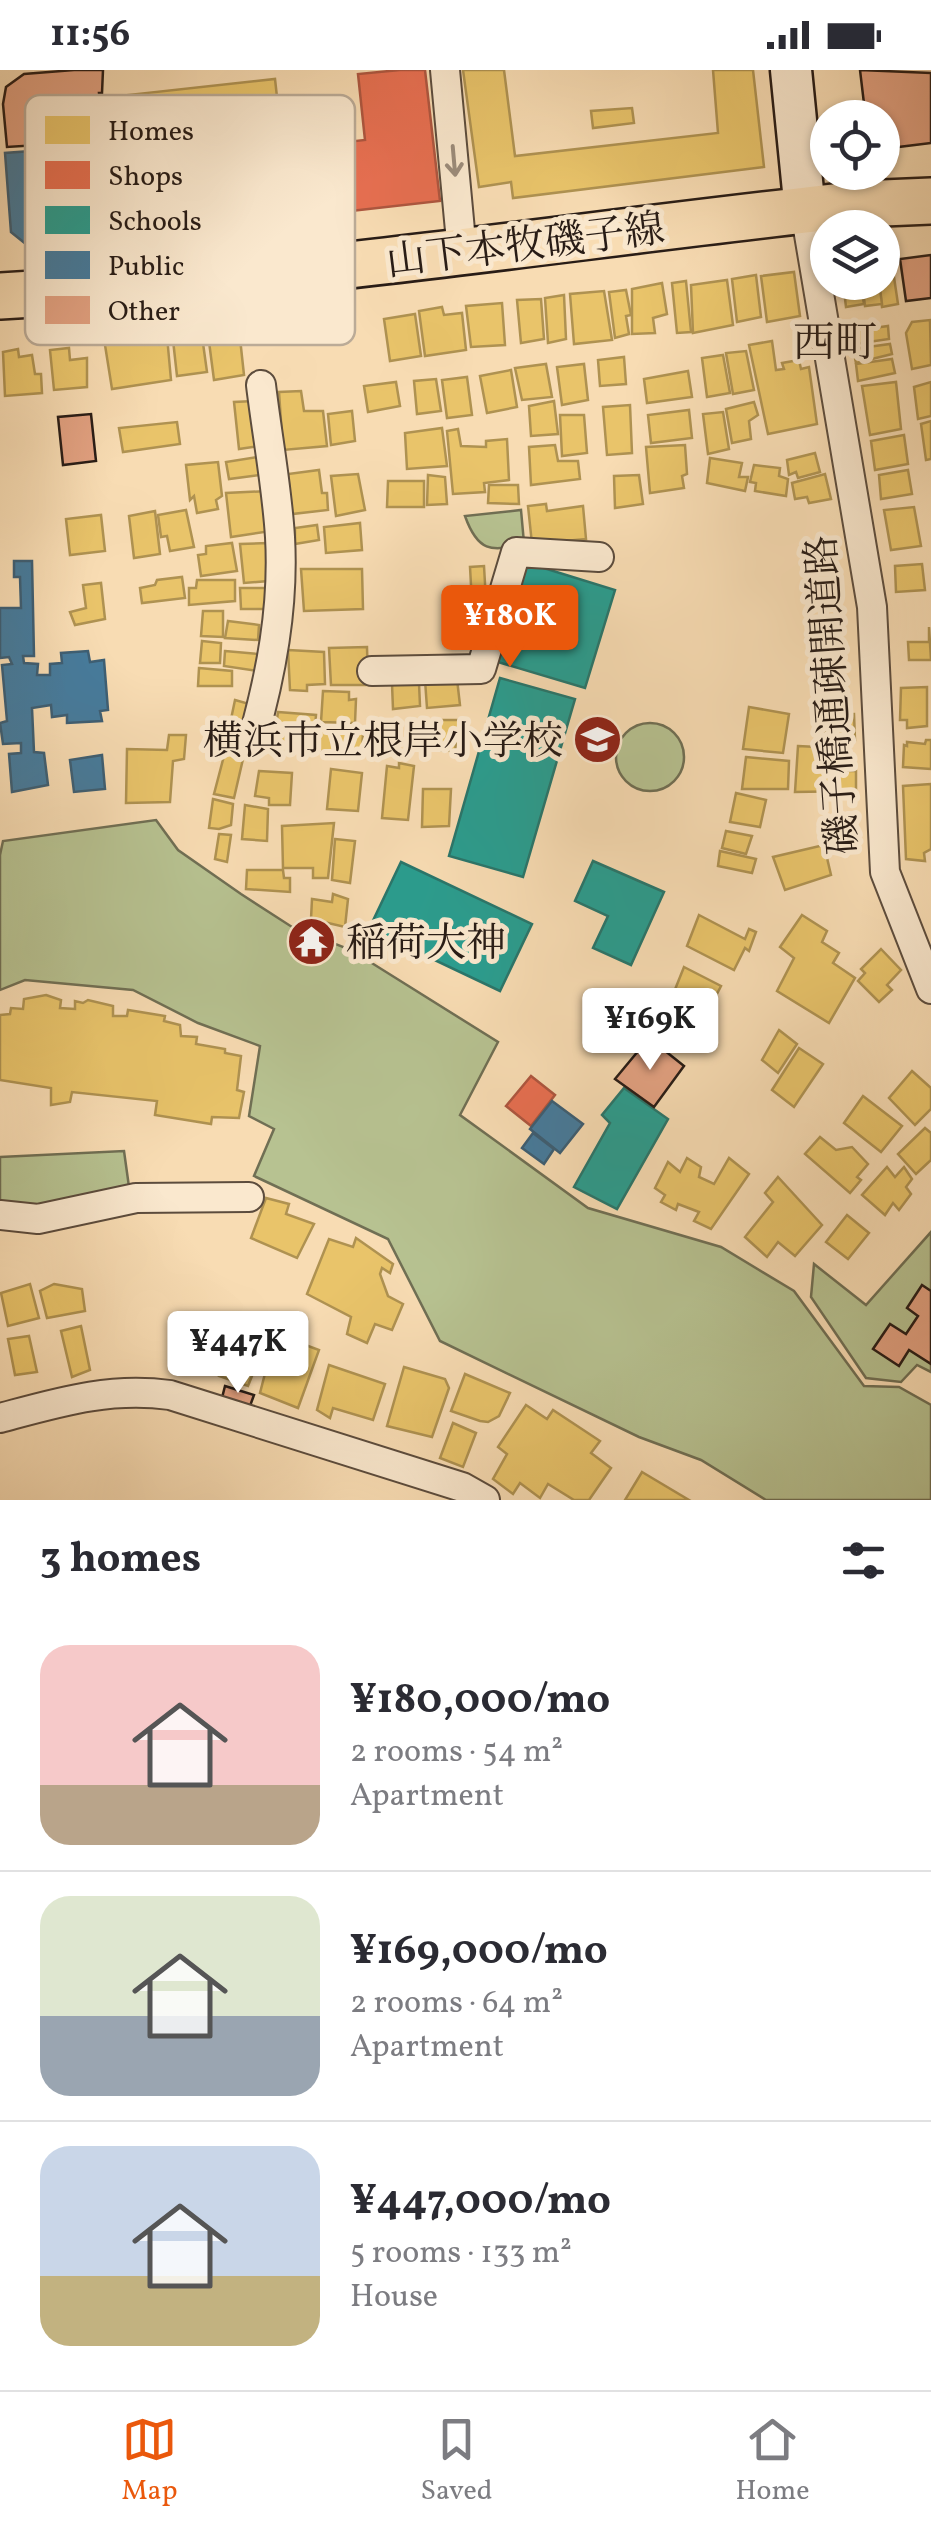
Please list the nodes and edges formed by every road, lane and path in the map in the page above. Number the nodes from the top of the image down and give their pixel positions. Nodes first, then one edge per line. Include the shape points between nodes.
1 (445, 70) edge
2 (791, 70) edge
3 (931, 201) edge
4 (805, 210) junction
5 (462, 252) junction
6 (355, 263) edge
7 (25, 295) edge
8 (0, 296) edge
9 (261, 385) dead end
10 (599, 557) dead end
11 (372, 671) dead end
12 (252, 742) dead end
13 (931, 989) edge
14 (249, 1197) dead end
15 (0, 1214) edge
16 (0, 1418) edge
17 (485, 1500) edge

1 -> 5 street
2 - 4 street
3 - 4 main road, 山下本牧磯子線
4 - 5 main road, 山下本牧磯子線
4 - 13 street, 磯子橋通疎開道路 via 872,606 884,872
5 - 6 main road, 山下本牧磯子線
7 - 8 main road, 山下本牧磯子線
9 - 12 street via 281,576 266,693
10 - 11 street via 516,552 480,669
14 - 15 street via 136,1198 38,1219
16 - 17 street via 101,1393 170,1395 462,1487

